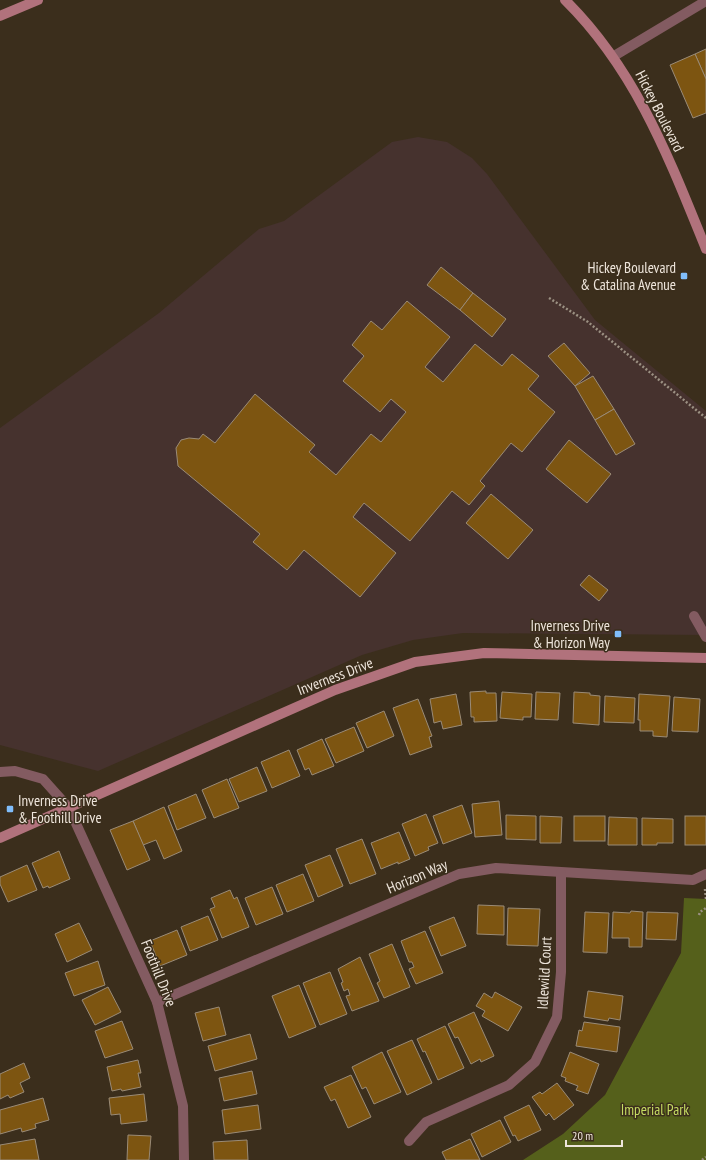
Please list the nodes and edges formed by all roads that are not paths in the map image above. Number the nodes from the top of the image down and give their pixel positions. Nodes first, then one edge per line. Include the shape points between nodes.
1 (38, 0) edge
2 (565, 0) edge
3 (706, 0) edge
4 (0, 16) edge
5 (614, 56) junction
6 (706, 247) edge
7 (694, 616) dead end
8 (706, 637) edge
9 (706, 658) edge
10 (0, 772) edge
11 (69, 808) junction
12 (0, 838) edge
13 (561, 873) junction
14 (706, 874) edge
15 (157, 1002) junction
16 (409, 1141) dead end
17 (184, 1160) edge

1 - 4 street
2 - 5 street, Hickey Boulevard via 587,21
3 - 5 street
5 - 6 street, Hickey Boulevard via 638,95 657,134
7 - 8 street
9 - 11 street, Inverness Drive via 484,653 415,662 335,690
10 - 11 street, Foothill Drive via 15,772 43,779
11 - 12 street, Inverness Drive
11 - 15 street, Foothill Drive
13 - 14 street, Horizon Way via 693,880
13 - 15 street, Horizon Way via 496,868 459,874
13 - 16 street, Idlewild Court via 561,972 557,1017 535,1062 509,1085 426,1122
15 - 17 street, Foothill Drive via 183,1106

